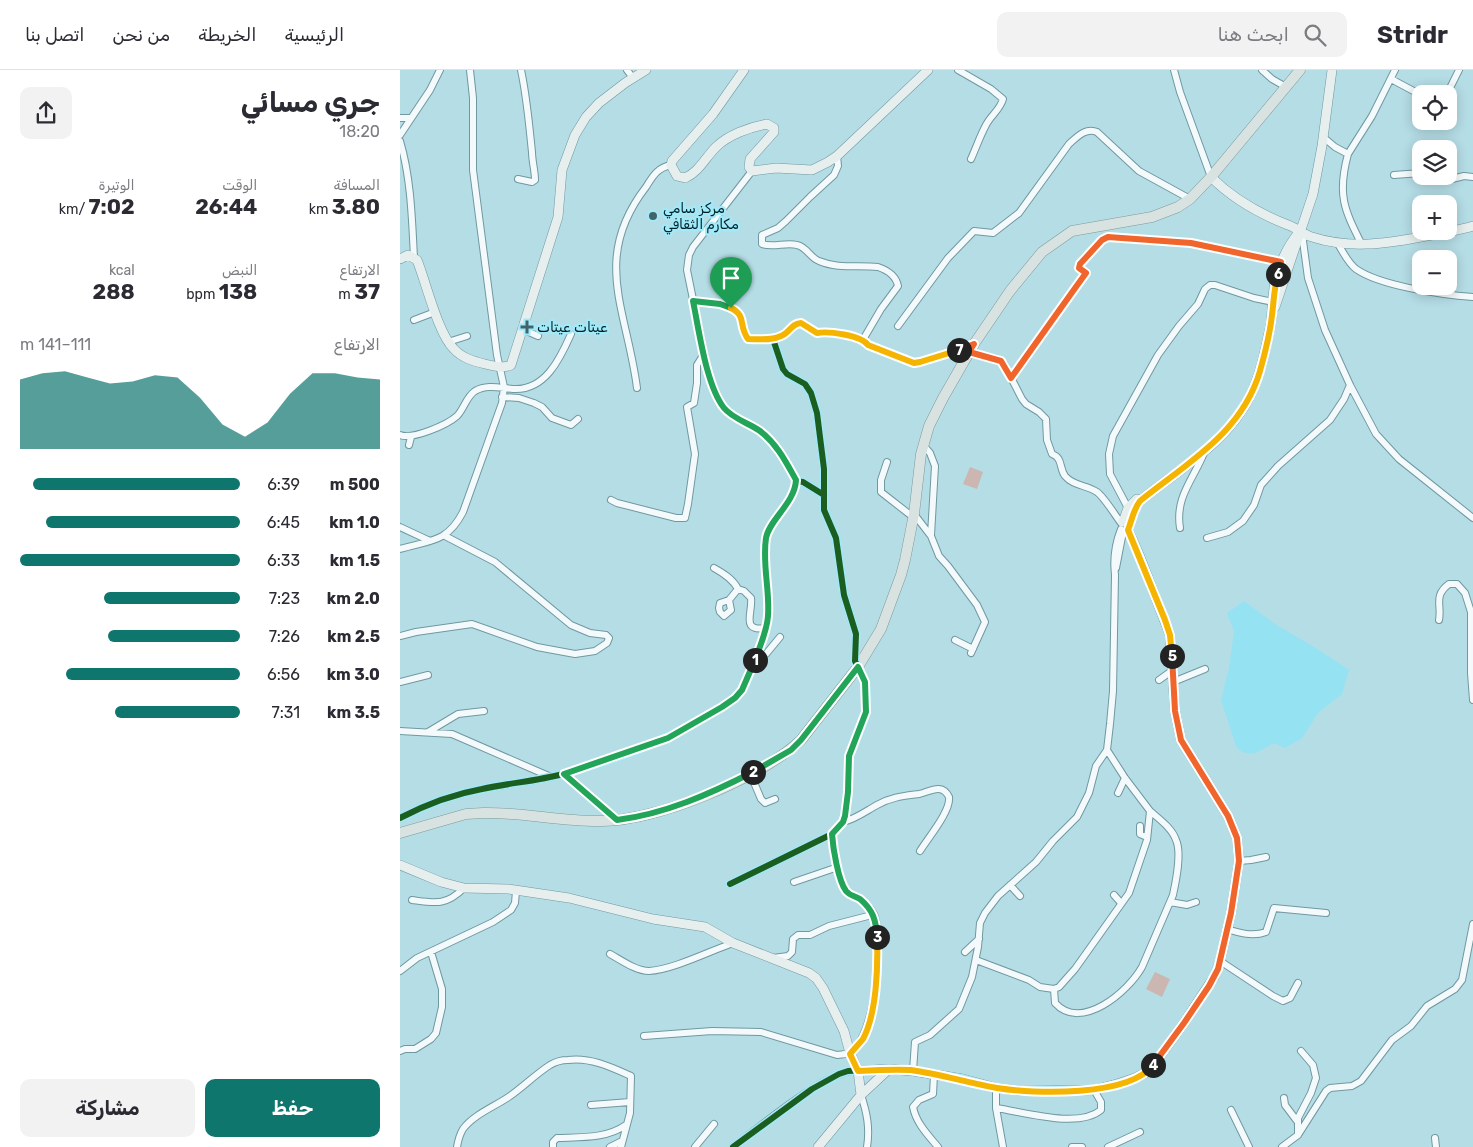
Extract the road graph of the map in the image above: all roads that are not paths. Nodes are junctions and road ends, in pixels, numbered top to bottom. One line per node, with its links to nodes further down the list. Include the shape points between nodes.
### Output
1 (440, 70): 21 (street)
2 (470, 70): 60 (street, via 473,170)
3 (521, 70): 35 (street, via 536,176 532,182)
4 (627, 70): 15 (street)
5 (646, 70): 15 (street)
6 (744, 70): 28 (street)
7 (928, 70): 26 (street)
8 (958, 70): 27 (street, via 1003,99 1001,107 985,126)
9 (1174, 70): 32 (street)
10 (1262, 70): 18 (street)
11 (1300, 70): 18 (main road)
12 (1332, 70): 23 (street)
13 (1394, 70): 16 (street)
14 (1459, 70): 17 (street)
15 (633, 78): 51 (street, via 599,103 575,135 562,170 558,217)
16 (1391, 79): 19 (street); 25 (street)
17 (1452, 85)
18 (1286, 87): 32 (main road)
19 (1412, 90)
20 (400, 118): 21 (street)
21 (410, 118): 22 (street)
22 (400, 134)
23 (1323, 137): 25 (street); 38 (street, via 1313,194)
24 (400, 141): 41 (street, via 412,213)
25 (1348, 154): 40 (street, via 1342,196)
26 (837, 156): 29 (street, via 812,170 776,168); 57 (street, via 838,166 834,175 778,228 762,235 761,240 767,245 798,245 822,262 838,266 878,267 893,276 898,286 872,323)
27 (971, 159)
28 (671, 165): 29 (street, via 677,176 684,178 693,174 723,141 761,125 772,126 774,132 750,159); 64 (street, via 657,171 630,209 615,262 618,296)
29 (752, 171): 45 (street, via 689,255 687,270)
30 (1412, 174): 31 (street)
31 (1394, 175)
32 (1211, 177): 36 (main road); 38 (street, via 1255,209)
33 (1473, 177): 34 (street)
34 (1457, 178)
35 (518, 179)
36 (1190, 199): 50 (street, via 1139,172 1095,130 1088,131 1069,144 1019,213 993,233 974,231 969,234); 58 (main road, via 1152,217 1072,231 1032,263)
37 (1473, 226): 40 (street, via 1398,242)
38 (1302, 232): 39 (street); 43 (street); 48 (street); 62 (street, via 1308,278 1325,330)
39 (1338, 244): 40 (street); 44 (street, via 1351,264 1367,275 1420,290)
40 (1362, 245)
41 (414, 258): 42 (street, via 408,255); 47 (street)
42 (400, 259)
43 (1281, 262): 46 (street); 61 (street, via 1191,243 1108,237 1080,264 1079,268 1086,273 1084,278)
44 (1473, 297)
45 (693, 301): 55 (street, via 720,304 738,312 748,339); 59 (street)
46 (1273, 302): 48 (street); 77 (street, via 1210,285 1160,352 1111,440 1110,474)
47 (435, 312): 49 (street); 56 (street)
48 (1272, 313): 71 (street, via 1259,372 1250,396 1228,428)
49 (414, 320)
50 (898, 326)
51 (522, 329): 54 (street); 60 (street, via 513,363 508,367)
52 (571, 334): 63 (street, via 554,368 542,379 524,388)
53 (467, 336): 56 (street)
54 (538, 336)
55 (773, 339): 57 (street, via 783,336 792,325 801,323 817,333 826,331); 75 (street, via 783,369 805,384 811,393 819,421)
56 (448, 342): 60 (street, via 463,357)
57 (865, 342): 58 (street, via 914,363)
58 (971, 348): 61 (street, via 1001,361); 70 (main road, via 929,426)
59 (704, 354): 73 (street, via 709,378 723,407 776,446); 76 (street, via 697,365 694,403 688,408 695,454 685,518)
60 (499, 366): 63 (street)
61 (1011, 378): 80 (street, via 1026,404 1046,419 1047,440 1052,454 1060,459 1065,476 1098,492)
62 (1350, 385): 79 (street, via 1382,442 1398,459); 85 (street, via 1330,420 1261,485 1254,505 1243,521 1228,532)
63 (504, 387): 65 (street); 68 (street, via 478,390 452,420)
64 (637, 388)
65 (502, 397): 66 (street, via 534,402 552,418 571,425); 83 (street, via 463,512)
66 (578, 419)
67 (400, 436): 68 (street)
68 (411, 437): 69 (street)
69 (409, 445)
70 (923, 445): 78 (main road); 84 (street, via 935,466)
71 (1206, 449): 74 (street); 82 (street, via 1183,495 1178,514)
72 (887, 462): 78 (street, via 881,492)
73 (796, 480): 75 (street); 92 (street, via 787,505 766,536)
74 (1162, 482): 77 (street); 80 (street, via 1137,504)
75 (824, 495): 97 (street, via 824,510 836,538 845,599 856,634 855,661)
76 (611, 500)
77 (1128, 508): 80 (street)
78 (913, 516): 84 (street); 97 (main road, via 901,575 881,628)
79 (1473, 518)
80 (1124, 527): 99 (street, via 1170,635); 108 (street, via 1114,555 1113,691)
81 (400, 528): 86 (street)
82 (1180, 528)
83 (445, 536): 86 (street); 93 (street, via 496,562 571,625 606,635 607,643 589,653 575,654 537,648 472,624)
84 (931, 536): 95 (street, via 939,556 977,605 985,622 972,651)
85 (1207, 538)
86 (430, 541): 87 (street)
87 (400, 549)
88 (714, 568): 89 (street)
89 (738, 589): 90 (street); 92 (street, via 751,598 751,625)
90 (729, 600)
91 (1440, 620): 104 (street, via 1438,607 1442,592 1449,584 1457,584 1465,593 1471,612)
92 (766, 628): 96 (street)
93 (400, 636)
94 (780, 637): 96 (street, via 766,654)
95 (955, 640)
96 (757, 654): 110 (street, via 742,690 722,707 668,738)
97 (858, 667): 109 (main road, via 791,750); 118 (street, via 865,682 866,712 849,756 848,802)
98 (1205, 669): 103 (street)
99 (1173, 670): 101 (street); 103 (street)
100 (428, 675): 102 (street)
101 (1159, 680)
102 (400, 682)
103 (1173, 682): 125 (street, via 1181,740 1228,816 1237,838)
104 (1473, 700)
105 (484, 711): 107 (street, via 458,714)
106 (400, 731): 107 (street)
107 (428, 732): 111 (street, via 462,737)
108 (1107, 750): 112 (street); 130 (street, via 1096,766 1090,793 1077,817)
109 (750, 773): 114 (street, via 761,799 765,803); 117 (main road, via 701,797 648,815)
110 (564, 774): 111 (street); 117 (street)
111 (551, 777): 116 (street, via 467,792)
112 (1125, 778): 113 (street); 115 (street)
113 (1118, 793)
114 (775, 799)
115 (1150, 811): 122 (street); 136 (street, via 1170,830 1177,842 1176,882)
116 (401, 816)
117 (617, 820): 120 (main road, via 466,814)
118 (843, 822): 121 (street); 123 (street, via 894,797 938,788 950,796 948,806)
119 (1140, 826): 122 (street, via 1140,834)
120 (400, 833)
121 (832, 834): 127 (street); 129 (street)
122 (1147, 837): 138 (street, via 1129,892)
123 (920, 851)
124 (1266, 857): 125 (street)
125 (1239, 861): 142 (street)
126 (400, 865): 131 (street)
127 (838, 867): 128 (street); 157 (street, via 845,890 872,912 876,928 877,972 870,1018 863,1038)
128 (794, 882)
129 (730, 884)
130 (1010, 885): 134 (street); 143 (street, via 985,913 980,923)
131 (464, 888): 132 (street); 135 (street, via 443,902)
132 (516, 890): 144 (street, via 705,927); 145 (street, via 511,910)
133 (1114, 895): 138 (street)
134 (1020, 896)
135 (412, 900)
136 (1170, 902): 137 (street); 153 (street, via 1137,976 1107,1004 1086,1013 1068,1012 1055,1003)
137 (1196, 902)
138 (1121, 903): 153 (street, via 1075,969)
139 (1326, 913): 142 (street, via 1274,908 1266,932 1262,934)
140 (868, 916): 148 (street, via 829,926 810,935 798,935 793,939 792,952 788,956)
141 (1473, 924): 174 (street, via 1458,986 1427,1006 1411,1026 1392,1040 1361,1081 1326,1091)
142 (1227, 929): 150 (street)
143 (979, 939): 146 (street); 149 (street)
144 (733, 943): 147 (street, via 649,971); 148 (street)
145 (431, 952): 151 (street); 155 (street, via 442,989 436,1033 415,1049)
146 (965, 952)
147 (610, 954)
148 (772, 958): 157 (street, via 809,972 816,978 844,1031)
149 (976, 960): 153 (street, via 1040,987); 160 (street, via 969,988 959,1009 930,1035 915,1042)
150 (1220, 961): 152 (street, via 1283,1001 1290,998); 163 (street, via 1209,986 1149,1071 1129,1081)
151 (400, 971)
152 (1298, 983)
153 (1054, 989)
154 (644, 1036): 157 (street, via 761,1032 827,1053)
155 (400, 1051)
156 (1301, 1051): 170 (street, via 1311,1060 1316,1078)
157 (850, 1054): 159 (street)
158 (889, 1069): 159 (street); 160 (street); 164 (street)
159 (858, 1071): 164 (street); 181 (street, via 839,1074 812,1089)
160 (913, 1071): 161 (street)
161 (934, 1075): 162 (street); 184 (street, via 933,1094 919,1100 914,1107 918,1121)
162 (996, 1088): 163 (street); 168 (street)
163 (1094, 1090): 168 (street, via 1101,1102 1101,1110 1083,1119)
164 (861, 1095): 182 (street); 183 (street, via 868,1117)
165 (1284, 1098): 170 (street, via 1285,1105)
166 (630, 1102): 167 (street); 172 (street); 177 (street, via 630,1076 584,1059 552,1064 475,1118 464,1128)
167 (591, 1105)
168 (996, 1108): 185 (street)
169 (1231, 1110): 189 (street)
170 (1298, 1121): 174 (street)
171 (714, 1124): 180 (street)
172 (626, 1125): 176 (street); 178 (street, via 597,1136 556,1138)
173 (1140, 1132): 188 (street)
174 (1298, 1135): 190 (street)
175 (1435, 1138): 191 (street)
176 (622, 1144): 179 (street)
177 (457, 1147)
178 (553, 1147)
179 (610, 1147)
180 (695, 1147)
181 (733, 1147)
182 (818, 1147)
183 (867, 1147)
184 (938, 1147)
185 (1003, 1147)
186 (1072, 1147): 187 (street)
187 (1082, 1147)
188 (1108, 1147)
189 (1249, 1147)
190 (1282, 1147)
191 (1436, 1147)

